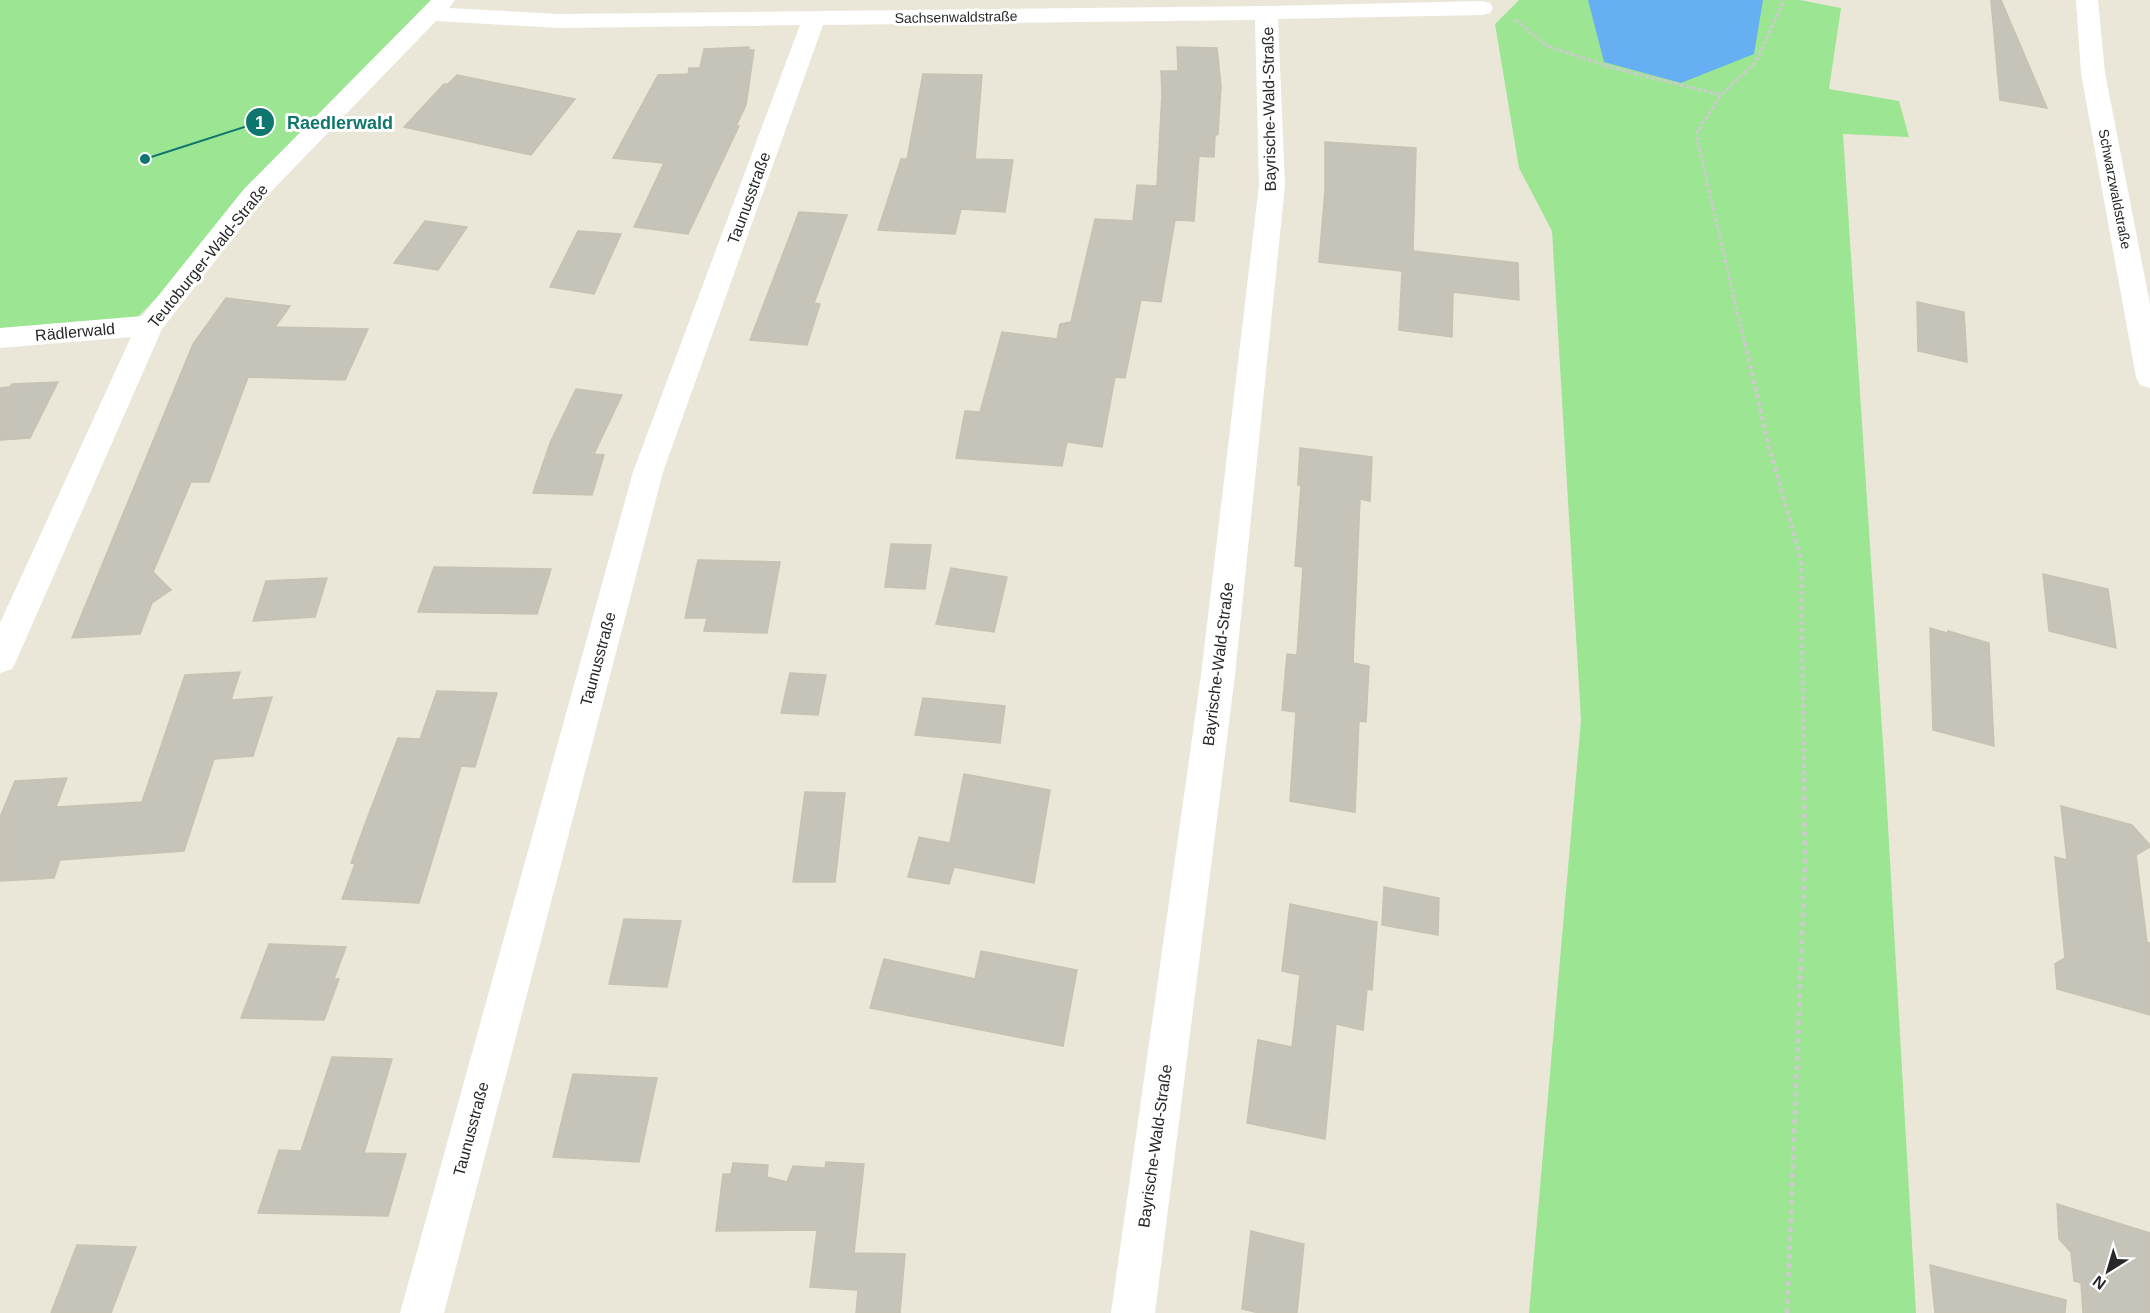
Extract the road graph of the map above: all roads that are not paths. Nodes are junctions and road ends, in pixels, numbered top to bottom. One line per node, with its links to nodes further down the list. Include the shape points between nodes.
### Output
1 (2087, 0): 8 (street, Schwarzwaldstraße, via 2093,73)
2 (437, 7): 5 (street, Sachsenwaldstraße, via 559,21); 6 (street, Teutoburger-Wald-Straße, via 253,195)
3 (1482, 8): 4 (street, Sachsenwaldstraße)
4 (1266, 13): 5 (street, Sachsenwaldstraße); 11 (street, Bayrische-Wald-Straße, via 1272,185 1218,675)
5 (814, 18): 10 (street, Taunusstraße, via 648,472)
6 (150, 325): 7 (street, Rädlerwald); 9 (street, Teutoburger-Wald-Straße)
7 (0, 338)
8 (2150, 377)
9 (0, 659)
10 (422, 1313)
11 (1133, 1313)

